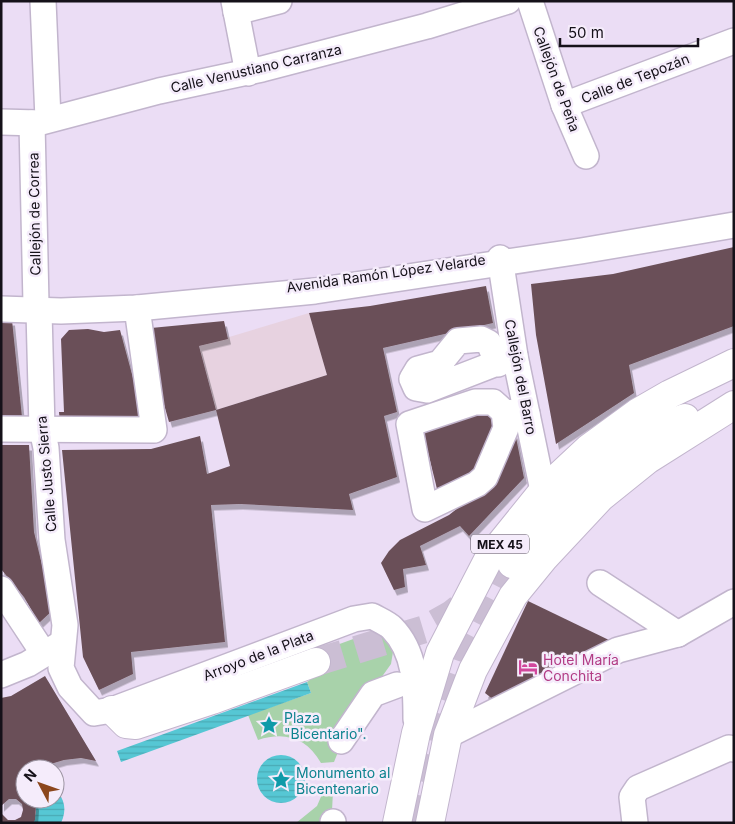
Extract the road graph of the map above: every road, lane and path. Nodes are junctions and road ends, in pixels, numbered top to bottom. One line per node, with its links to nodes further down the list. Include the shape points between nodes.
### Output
1 (43, 1): 9 (street, Callejón de Correa)
2 (279, 1): 5 (street)
3 (508, 1): 7 (street, Calle Venustiano Carranza)
4 (530, 1): 8 (street, Callejón de Peña)
5 (235, 6): 7 (street)
6 (734, 41): 8 (street, Calle de Tepozán)
7 (248, 73): 9 (street, Calle Venustiano Carranza)
8 (564, 105): 11 (street, Callejón de Peña)
9 (40, 121): 10 (street, Calle Venustiano Carranza); 16 (street, Callejón de Correa)
10 (1, 122)
11 (586, 156)
12 (734, 217): 14 (street, Avenida Ramón López Velarde)
13 (734, 225): 14 (street, Avenida Ramón López Velarde)
14 (500, 261): 15 (street, Avenida Ramón López Velarde, via 315,291); 16 (street, Avenida Ramón López Velarde, via 303,286); 19 (street, Callejón del Barro, via 507,360)
15 (137, 308): 16 (street, Avenida Ramón López Velarde); 21 (street, via 154,430)
16 (23, 309): 21 (street, Calle Justo Sierra)
17 (734, 363): 22 (main road, MEX 45, via 637,413 589,448)
18 (734, 403): 23 (main road, via 668,424 630,447 579,489); 34 (main road, MEX 45, via 647,460 601,497 544,558 513,596 495,629 473,670)
19 (516, 413): 19 (street, via 493,402 475,402 409,424 425,509 477,484 485,476); 22 (street, Callejón del Barro)
20 (1, 429): 21 (street)
21 (42, 429): 28 (street, Calle Justo Sierra, via 52,540 65,624)
22 (543, 491): 33 (main road, MEX 45, via 489,558 440,654)
23 (512, 564)
24 (600, 583): 27 (street)
25 (1, 589): 28 (street)
26 (731, 609): 27 (street)
27 (678, 634): 34 (street, via 618,650)
28 (54, 648): 30 (street); 32 (street, Arroyo de la Plata, via 70,687 94,713)
29 (316, 662): 32 (main road, via 136,724 126,724)
30 (1, 674)
31 (397, 685): 35 (street, via 374,694)
32 (112, 710): 33 (street, Arroyo de la Plata, via 354,619 372,616 391,627 412,664 416,687)
33 (416, 734): 37 (main road, MEX 45)
34 (448, 735): 38 (main road, MEX 45)
35 (341, 741)
36 (734, 749): 39 (street, via 729,748 638,788 632,797)
37 (397, 823)
38 (430, 823)
39 (635, 823)

